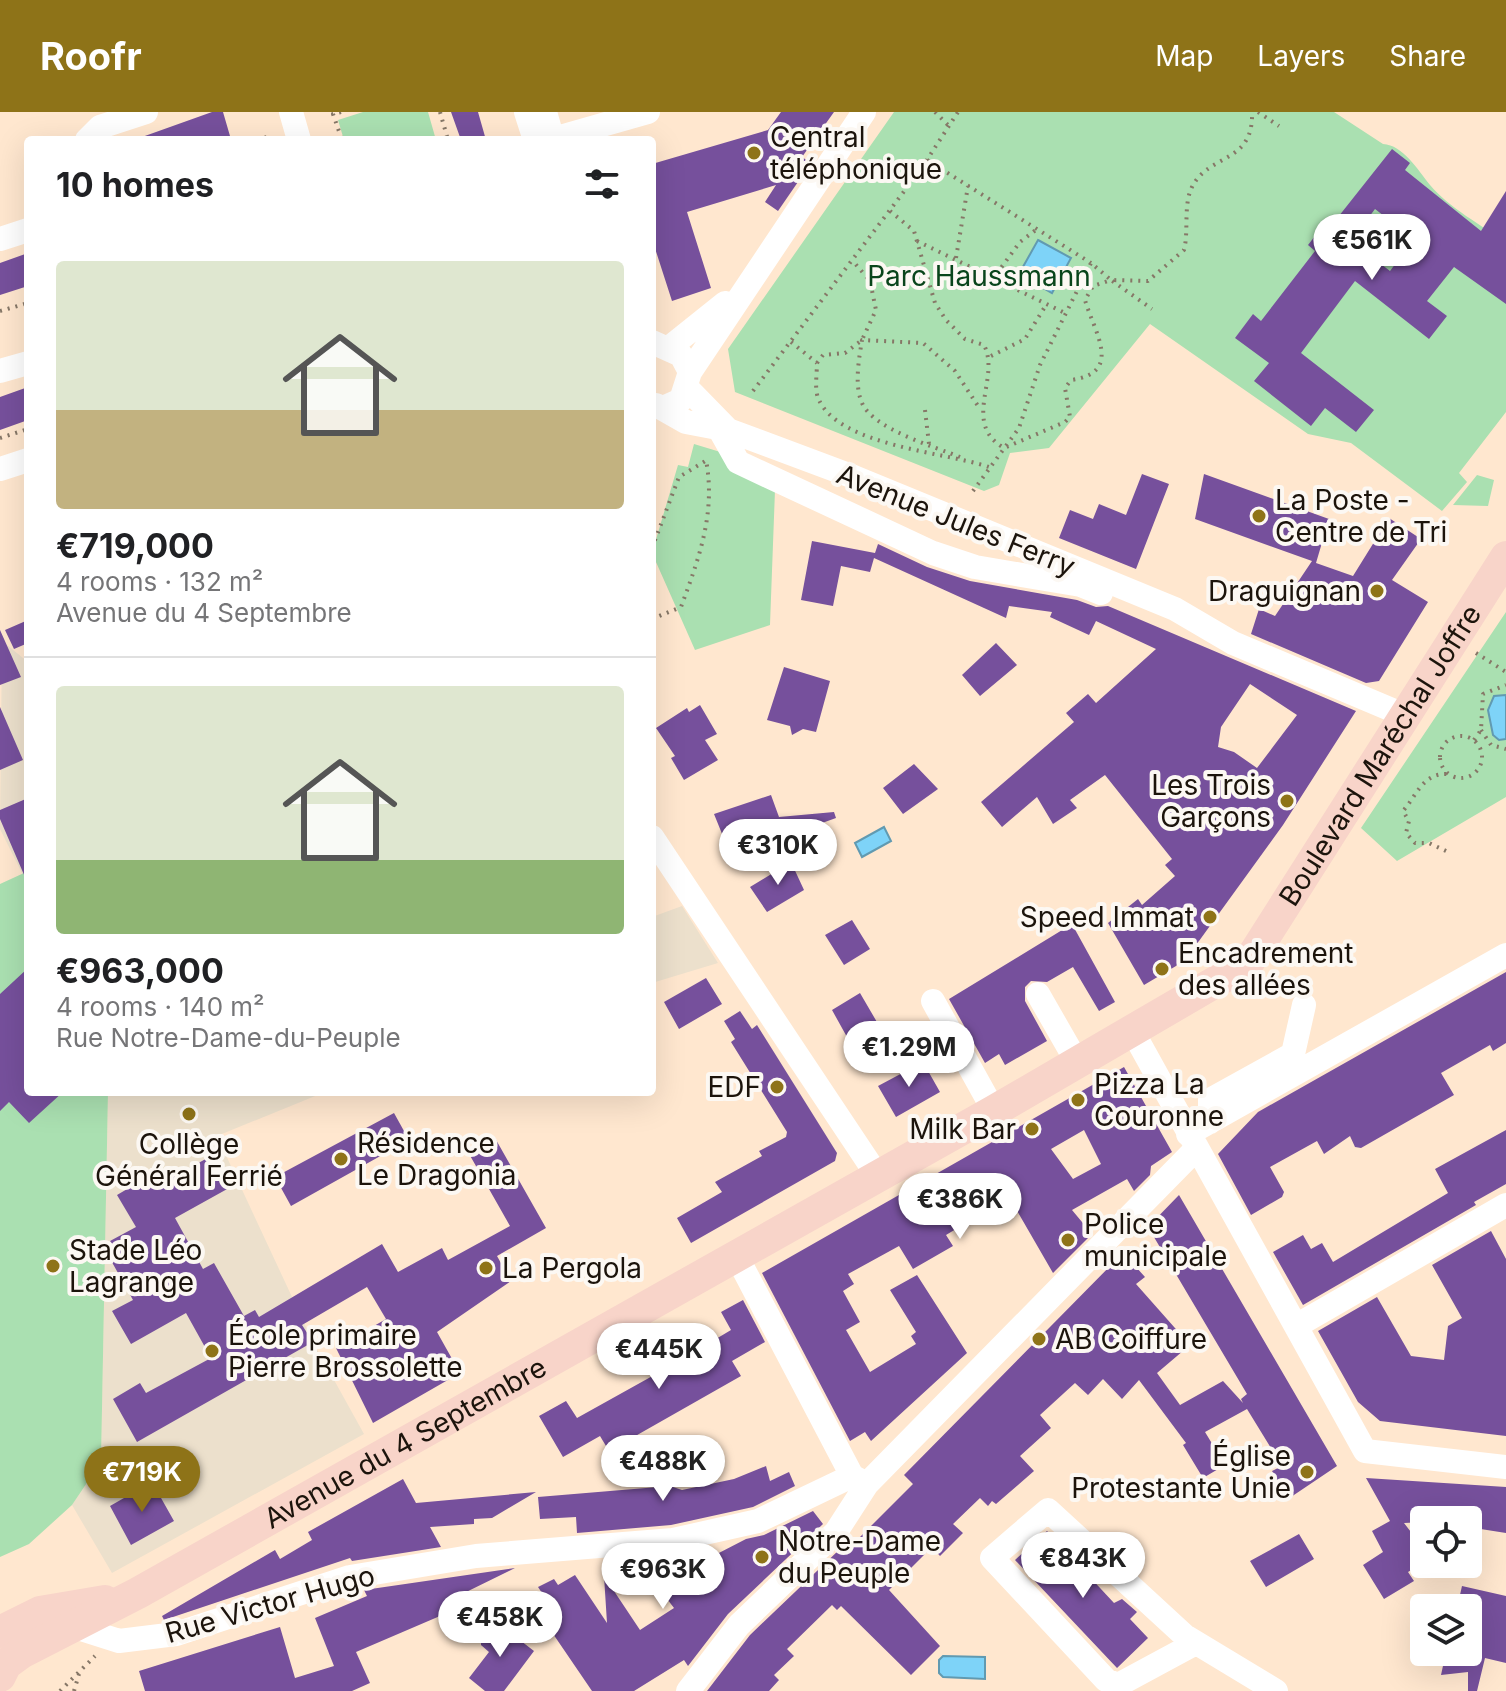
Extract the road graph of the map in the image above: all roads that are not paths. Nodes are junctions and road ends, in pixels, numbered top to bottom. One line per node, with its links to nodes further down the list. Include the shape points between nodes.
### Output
1 (146, 112): 7 (street, via 100,127)
2 (291, 112): 8 (street)
3 (526, 112): 9 (street)
4 (545, 112): 10 (street)
5 (648, 112): 11 (street)
6 (864, 112): 14 (street)
7 (91, 136)
8 (298, 136)
9 (534, 136)
10 (552, 136)
11 (567, 136)
12 (24, 231): 13 (street)
13 (0, 239)
14 (748, 283): 15 (street); 18 (street)
15 (661, 344): 18 (street, Avenue Jules Ferry, via 681,355)
16 (24, 364): 17 (street)
17 (0, 371)
18 (689, 380): 19 (street, via 674,406); 20 (street, Avenue Jules Ferry)
19 (661, 412): 20 (street)
20 (722, 437): 24 (street, Avenue Jules Ferry, via 854,477 1175,609); 24 (street, via 738,462 933,553 975,567 1081,585)
21 (24, 461): 22 (street)
22 (0, 469)
23 (1506, 557): 25 (main road, Boulevard Maréchal Joffre)
24 (1227, 640): 25 (street)
25 (1404, 715): 31 (main road, Boulevard Maréchal Joffre, via 1248,963)
26 (656, 843): 36 (street)
27 (1506, 955): 34 (street)
28 (1038, 994): 32 (street)
29 (933, 1001): 33 (street)
30 (1304, 1005): 34 (street, via 1293,1054 1210,1100)
31 (1133, 1032): 32 (main road, Avenue du 4 Septembre); 35 (street)
32 (1077, 1062): 33 (main road, Avenue du 4 Septembre)
33 (994, 1111): 36 (main road, Avenue du 4 Septembre)
34 (1210, 1122): 35 (street)
35 (1192, 1142): 39 (street); 41 (street)
36 (877, 1175): 38 (main road, Avenue du 4 Septembre)
37 (1506, 1205): 39 (street)
38 (736, 1255): 41 (street); 42 (main road, Avenue du 4 Septembre, via 135,1595)
39 (1296, 1326): 40 (street, via 1365,1451)
40 (1506, 1467)
41 (860, 1480): 42 (street, Rue Victor Hugo, via 758,1521 673,1540 476,1556 350,1577 176,1634 119,1641); 48 (street, via 836,1532 739,1625)
42 (82, 1615): 43 (main road, via 40,1612); 45 (main road, via 17,1655)
43 (0, 1632)
44 (1196, 1643): 44 (street, via 1048,1510 992,1558 1106,1680 1118,1685); 49 (street)
45 (0, 1676)
46 (0, 1684): 47 (main road)
47 (2, 1691)
48 (688, 1691)
49 (1276, 1691)

